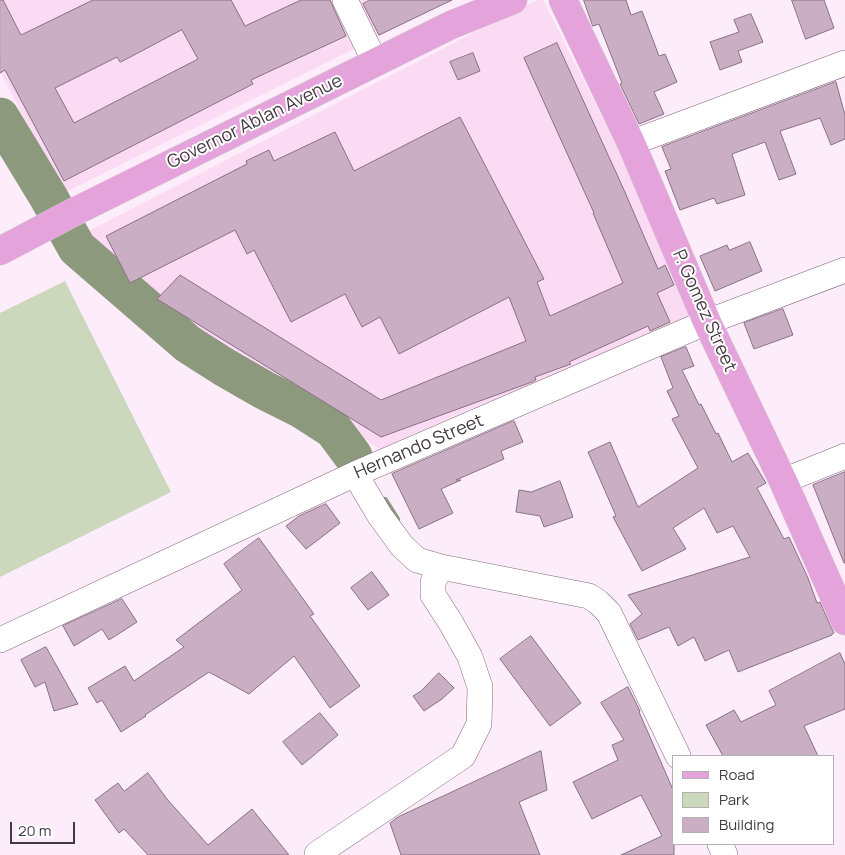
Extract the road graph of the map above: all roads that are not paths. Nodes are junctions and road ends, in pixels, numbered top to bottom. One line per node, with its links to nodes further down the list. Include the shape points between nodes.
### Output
1 (345, 0): 4 (street)
2 (513, 0): 4 (main road, Governor Ablan Avenue)
3 (563, 0): 6 (main road, P. Gomez Street)
4 (375, 62): 7 (main road, Governor Ablan Avenue)
5 (845, 63): 6 (street)
6 (631, 143): 9 (main road, P. Gomez Street)
7 (0, 252)
8 (845, 270): 9 (street, Hernando Street)
9 (707, 322): 11 (street, Hernando Street); 12 (main road, P. Gomez Street)
10 (845, 456): 12 (street)
11 (355, 474): 13 (street, via 402,546 416,560); 15 (street, Hernando Street)
12 (783, 481): 14 (main road, P. Gomez Street)
13 (441, 567): 16 (street, via 589,596 598,602 609,613); 17 (street, via 433,582 432,595 470,657 480,687 478,724 463,756)
14 (845, 621)
15 (0, 640)
16 (678, 755)
17 (317, 854)

